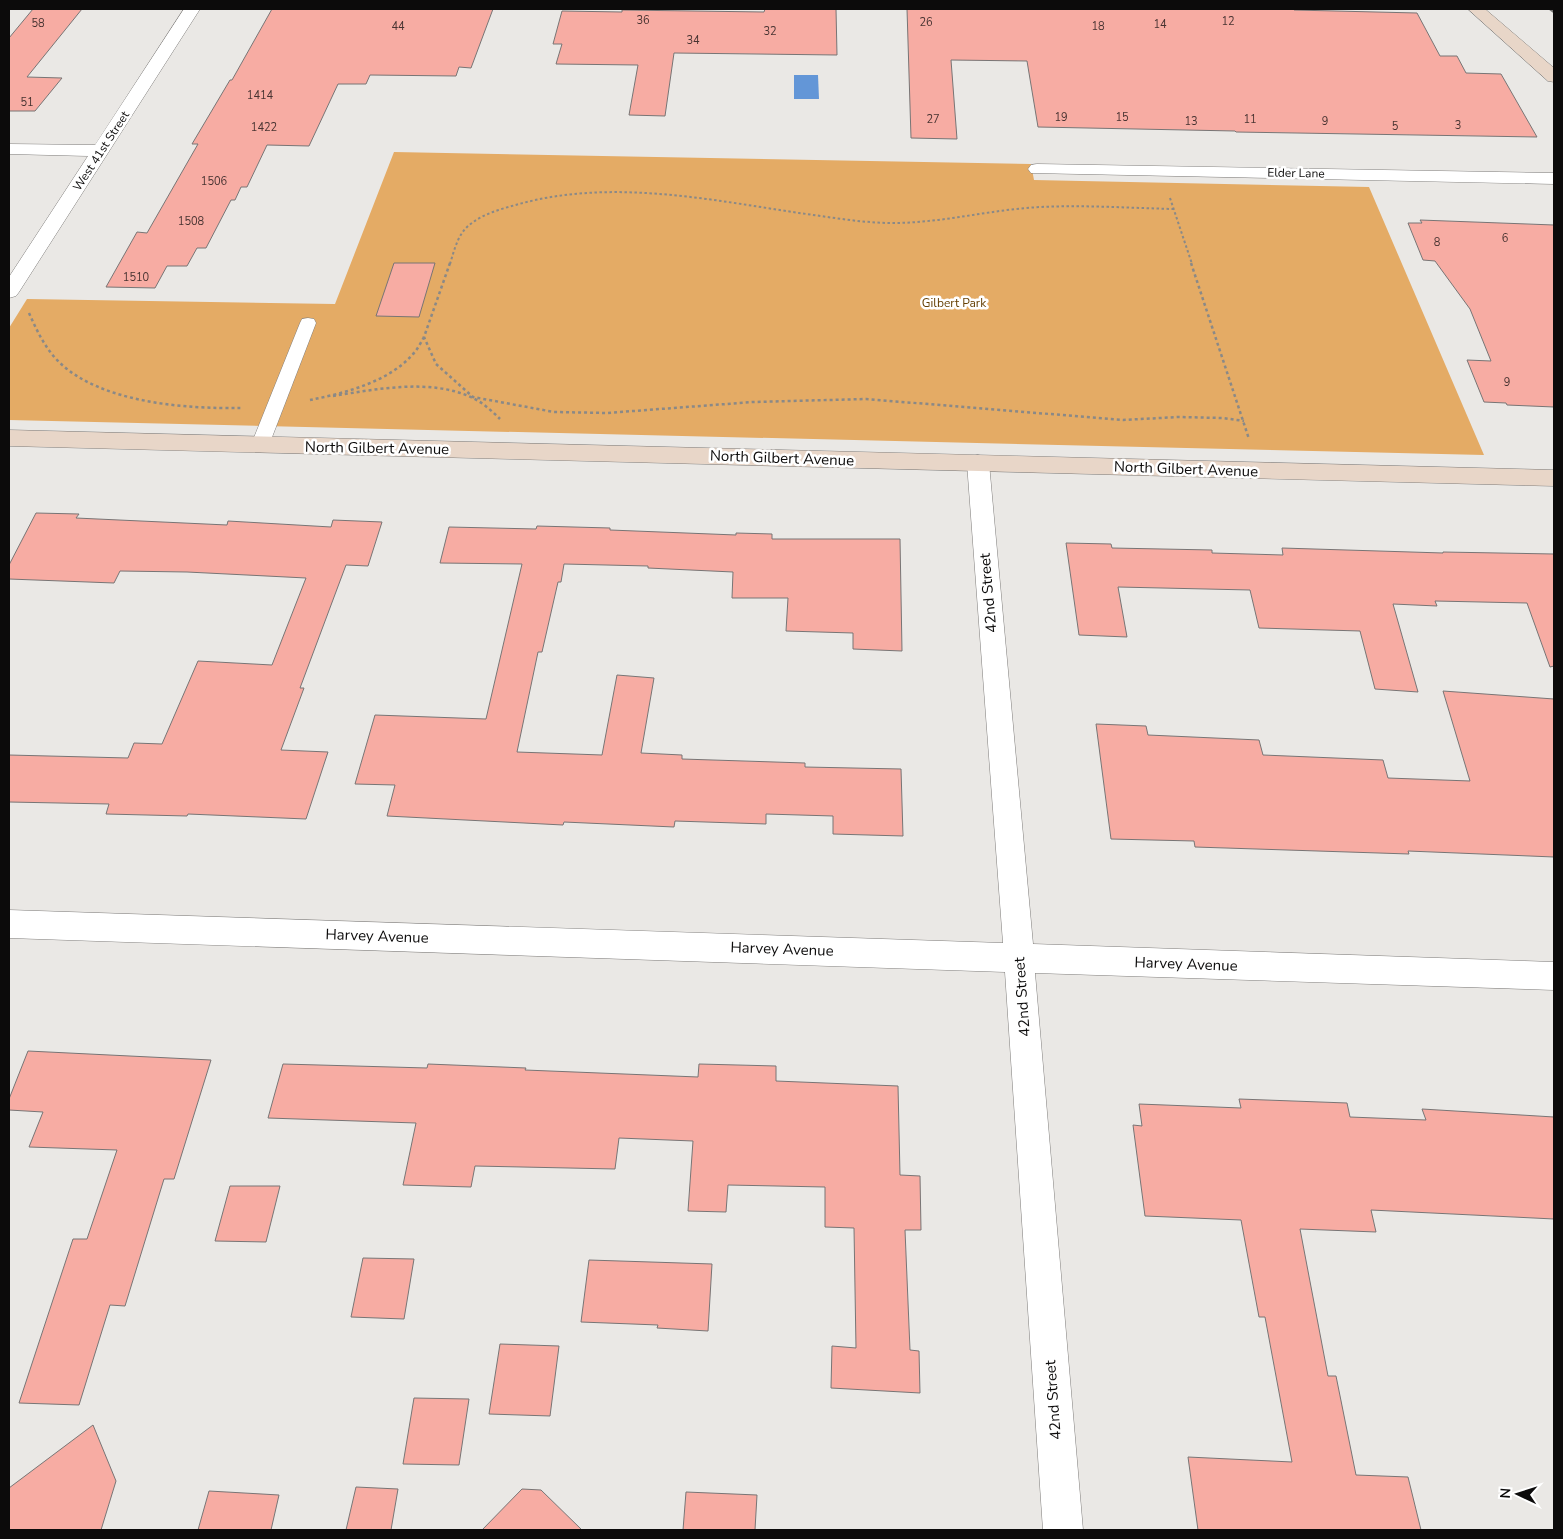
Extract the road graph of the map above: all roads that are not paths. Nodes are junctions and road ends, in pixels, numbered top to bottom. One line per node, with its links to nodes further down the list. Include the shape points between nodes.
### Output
1 (192, 9): 5 (street, West 41st Street)
2 (1476, 9): 3 (street)
3 (1554, 77)
4 (9, 149): 5 (street)
5 (101, 151): 8 (street, West 41st Street)
6 (1037, 169): 7 (street, Elder Lane)
7 (1554, 179)
8 (13, 286)
9 (308, 323): 11 (lane)
10 (9, 438): 11 (street, North Gilbert Avenue)
11 (260, 445): 12 (street, North Gilbert Avenue)
12 (978, 463): 13 (street, North Gilbert Avenue); 15 (street, 42nd Street)
13 (1554, 478)
14 (9, 924): 15 (street, Harvey Avenue)
15 (1019, 958): 16 (street, Harvey Avenue); 17 (street, 42nd Street)
16 (1554, 976)
17 (1063, 1530)

